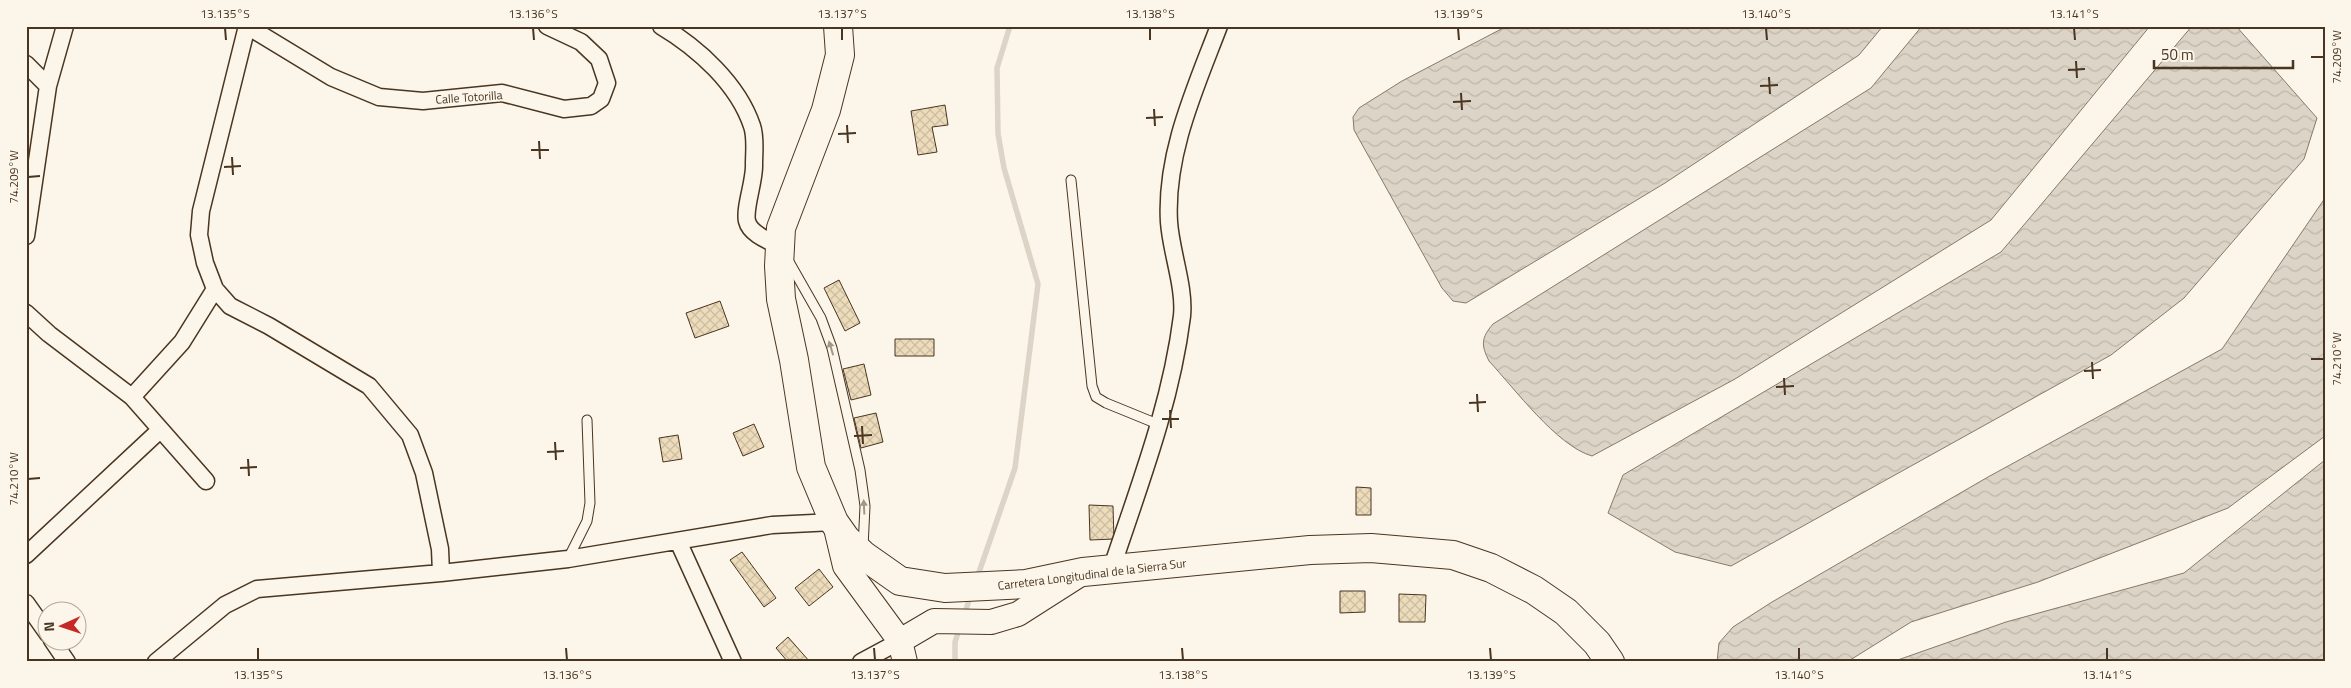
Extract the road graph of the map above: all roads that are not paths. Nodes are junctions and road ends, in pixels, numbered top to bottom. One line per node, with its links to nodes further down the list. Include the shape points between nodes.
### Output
1 (65, 26): 8 (street)
2 (247, 26): 3 (street, Calle Totorilla, via 331,77 379,97 423,100 502,93 564,109 590,106 601,99 607,83 599,59 581,42); 12 (street, via 201,211 199,235)
3 (548, 26)
4 (660, 26): 11 (street, via 711,64 736,96 752,127 754,166 747,221 754,233)
5 (838, 26): 11 (highway, Carretera Longitudinal de la Sierra Sur, via 840,55 826,110 781,228)
6 (1219, 26): 16 (street, via 1195,88 1171,168 1169,223 1182,314)
7 (26, 64): 8 (street)
8 (48, 86): 10 (street)
9 (1070, 180): 16 (lane, via 1092,386 1096,397)
10 (26, 236)
11 (779, 246): 19 (highway, Carretera Longitudinal de la Sierra Sur, via 781,299 811,467); 22 (lane, one-way to 11, via 865,506 860,470 832,348 821,318)
12 (215, 289): 14 (street, via 182,342); 26 (street, via 230,306 369,386 410,435 424,474 440,549)
13 (26, 313): 14 (street)
14 (132, 397): 17 (street)
15 (587, 420): 23 (lane, via 590,504 587,521)
16 (1160, 425): 24 (street)
17 (160, 430): 18 (street); 21 (street)
18 (206, 481)
19 (834, 522): 20 (street, via 772,525); 22 (highway, Carretera Longitudinal de la Sierra Sur); 30 (street, via 845,566)
20 (678, 541): 23 (street); 33 (street)
21 (26, 555)
22 (863, 555): 25 (highway, Carretera Longitudinal de la Sierra Sur, via 900,581 945,588 1026,584)
23 (568, 559): 26 (street)
24 (1111, 570): 25 (highway, Carretera Longitudinal de la Sierra Sur); 35 (highway, Carretera Longitudinal de la Sierra Sur, via 1310,550 1371,548 1453,555 1492,568 1534,590 1566,612 1597,643)
25 (1083, 572): 30 (street, via 1018,614 991,622 934,621)
26 (441, 573): 32 (street, via 257,589 225,605)
27 (26, 604): 28 (street)
28 (38, 620)
29 (59, 650): 31 (street)
30 (903, 651): 34 (street)
31 (67, 662)
32 (156, 662)
33 (733, 662)
34 (861, 662)
35 (1610, 662)

